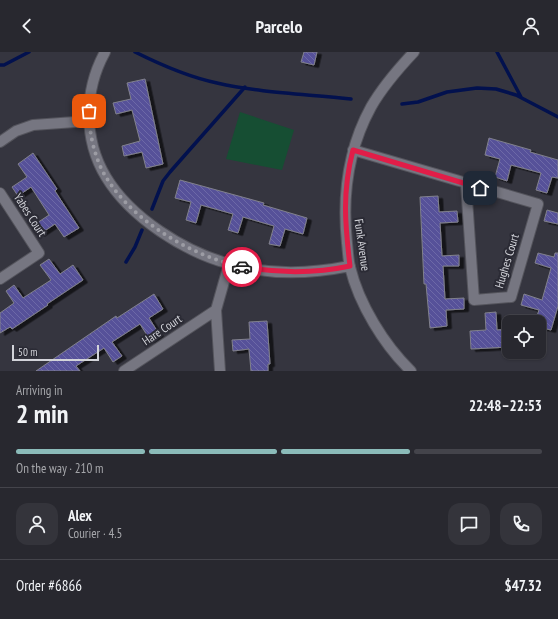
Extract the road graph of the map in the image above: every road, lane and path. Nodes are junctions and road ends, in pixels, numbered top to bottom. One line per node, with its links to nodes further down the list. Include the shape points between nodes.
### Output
1 (105, 52): 3 (street, via 92,87)
2 (414, 52): 5 (street, Funk Avenue, via 379,94 362,125)
3 (89, 121): 4 (street, via 33,124); 8 (street, via 93,146 101,168 127,203 175,240)
4 (0, 142)
5 (353, 150): 6 (street, Hughes Court); 9 (street, Funk Avenue, via 348,168 345,203)
6 (466, 184): 6 (street, Hughes Court, via 538,204 511,297 474,300)
7 (0, 192): 10 (street, Yabes Court, via 39,253)
8 (229, 264): 9 (street, via 293,272 324,271); 11 (street)
9 (350, 266): 14 (street, Funk Avenue, via 374,324 393,352)
10 (0, 279)
11 (216, 310): 12 (street, Hare Court); 13 (street)
12 (124, 371)
13 (220, 371)
14 (411, 371)

